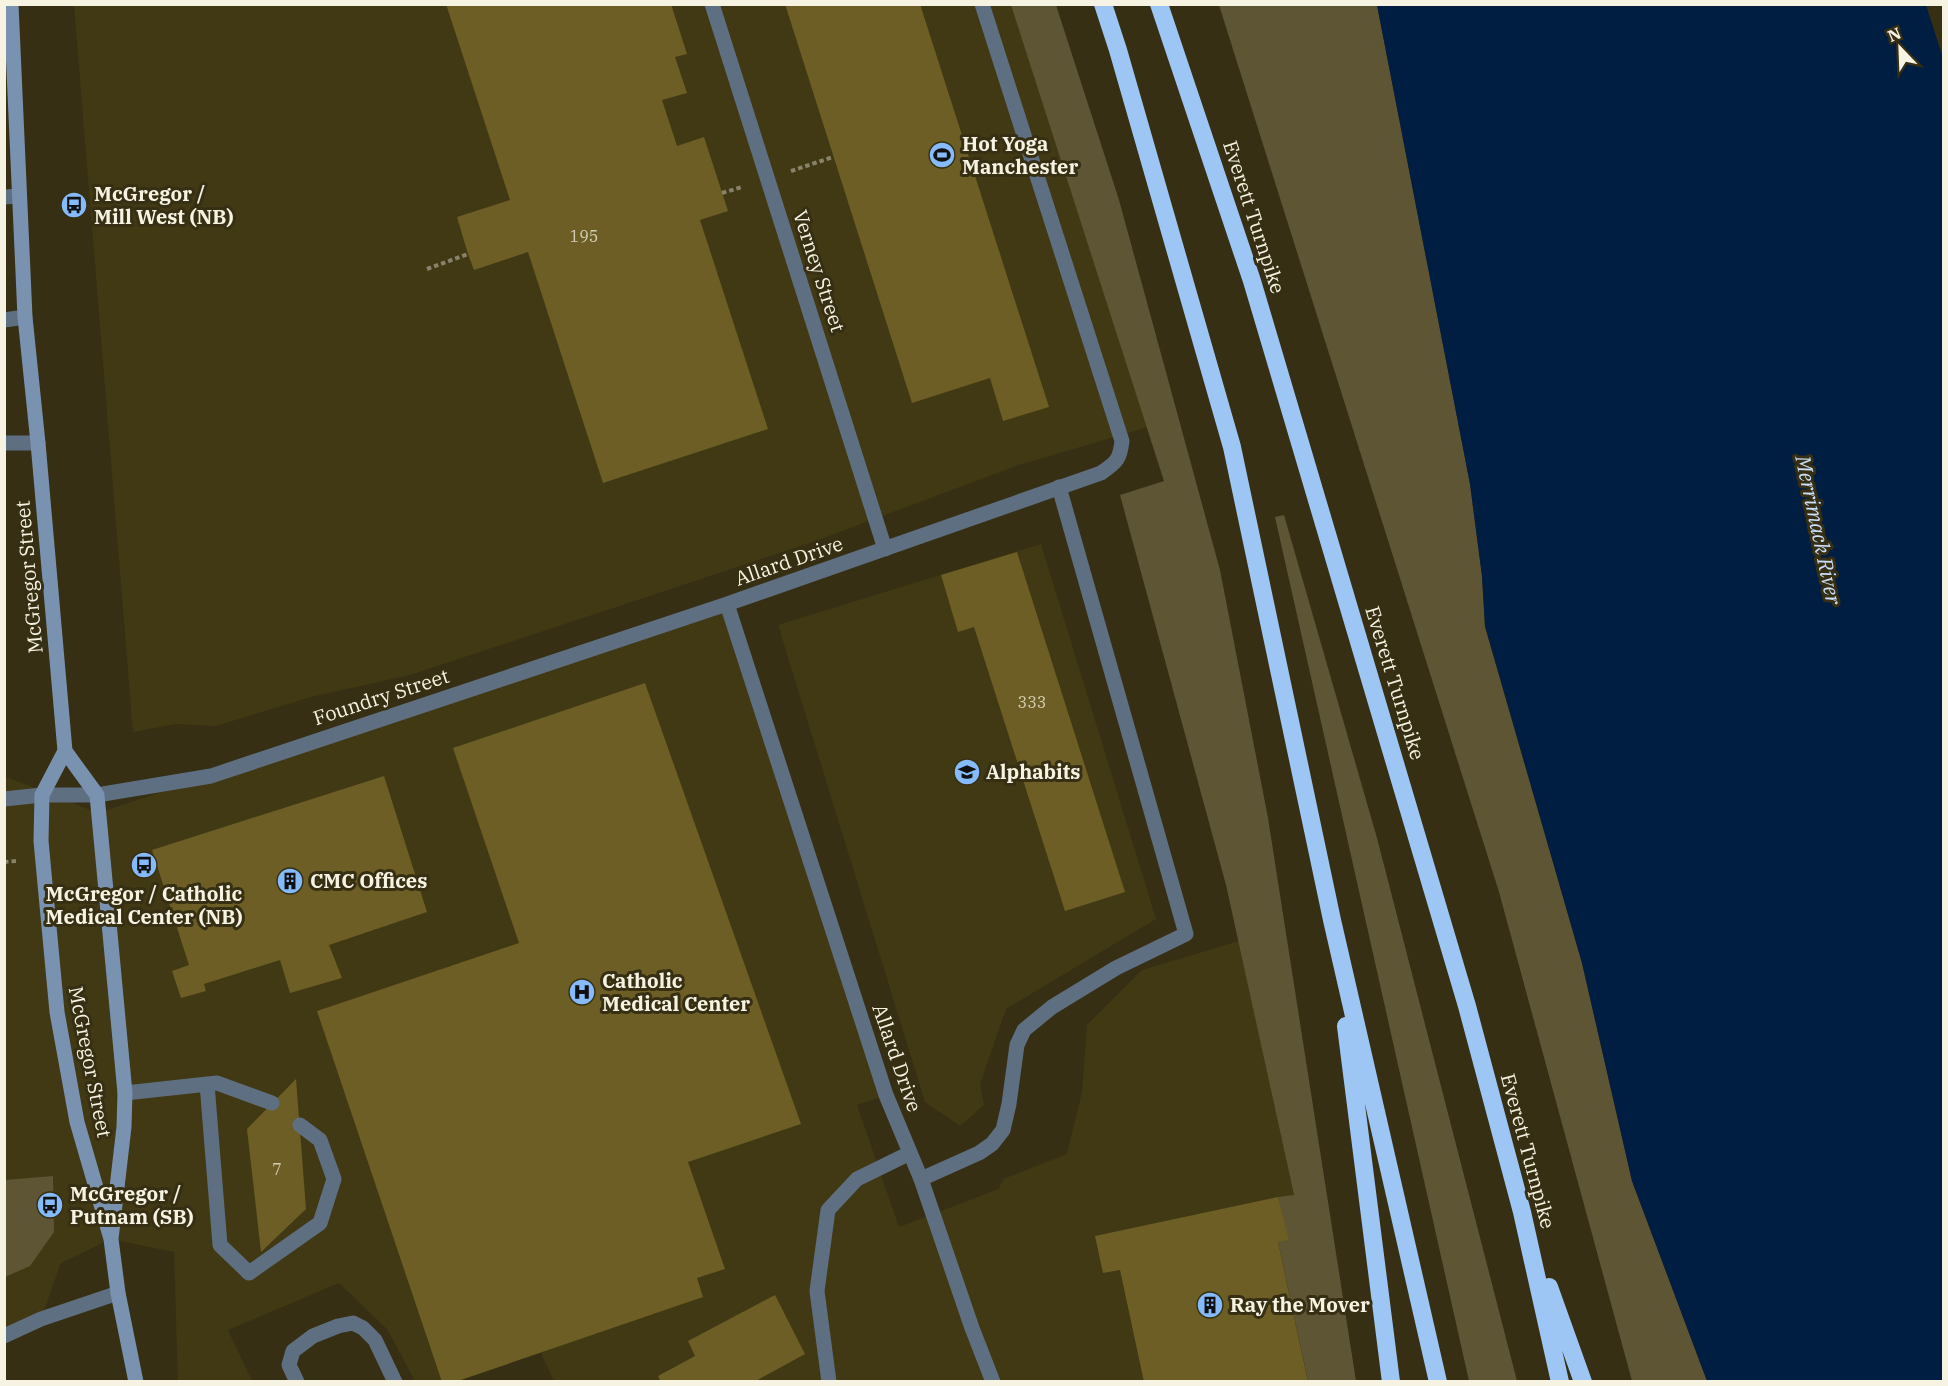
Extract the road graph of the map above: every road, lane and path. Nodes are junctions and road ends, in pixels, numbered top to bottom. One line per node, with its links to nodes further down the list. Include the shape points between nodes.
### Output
1 (11, 4): 6 (main road, McGregor Street)
2 (712, 4): 14 (street, Verney Street)
3 (982, 4): 13 (street, Allard Drive, via 1122,441 1120,455 1113,464)
4 (1103, 4): 22 (highway, via 1232,447)
5 (1159, 4): 29 (highway, Everett Turnpike, via 1252,281 1467,1006)
6 (12, 196): 9 (main road, McGregor Street)
7 (468, 254): 8 (path)
8 (427, 268)
9 (25, 317): 10 (street); 12 (main road, McGregor Street)
10 (4, 320)
11 (4, 442): 12 (street)
12 (38, 443): 16 (main road, McGregor Street)
13 (1059, 488): 14 (street, Allard Drive); 28 (street, via 1186,934 1116,968 1052,1007 1024,1030 1017,1045 1003,1130 979,1153)
14 (885, 549): 15 (street, Allard Drive)
15 (727, 604): 18 (street, Foundry Street, via 211,776); 27 (street, Allard Drive, via 886,1095)
16 (65, 751): 17 (main road, McGregor Street); 18 (main road)
17 (42, 795): 18 (street, Foundry Street); 19 (street, Foundry Street); 30 (main road, McGregor Street, via 41,841 57,1012 77,1122)
18 (97, 795): 24 (main road, McGregor Street)
19 (4, 799)
20 (17, 861): 21 (path)
21 (4, 862)
22 (1332, 920): 38 (highway); 39 (highway)
23 (207, 1084): 24 (street); 25 (street, via 217,1083); 26 (street, via 220,1245 249,1273 320,1223 334,1179 320,1140)
24 (124, 1093): 30 (main road, McGregor Street, via 124,1127)
25 (272, 1103)
26 (300, 1125)
27 (910, 1153): 28 (street, Allard Drive); 36 (street, via 857,1179 828,1210 817,1291)
28 (921, 1179): 37 (street, Allard Drive)
29 (1522, 1212): 40 (highway, Everett Turnpike); 41 (highway)
30 (111, 1239): 31 (main road, McGregor Street)
31 (118, 1293): 32 (street); 33 (main road, McGregor Street)
32 (4, 1336)
33 (136, 1382)
34 (297, 1382): 35 (street, via 289,1365 293,1351 313,1336 353,1323 375,1340)
35 (394, 1382)
36 (829, 1382)
37 (993, 1382)
38 (1391, 1382)
39 (1438, 1382)
40 (1560, 1382)
41 (1583, 1382)

